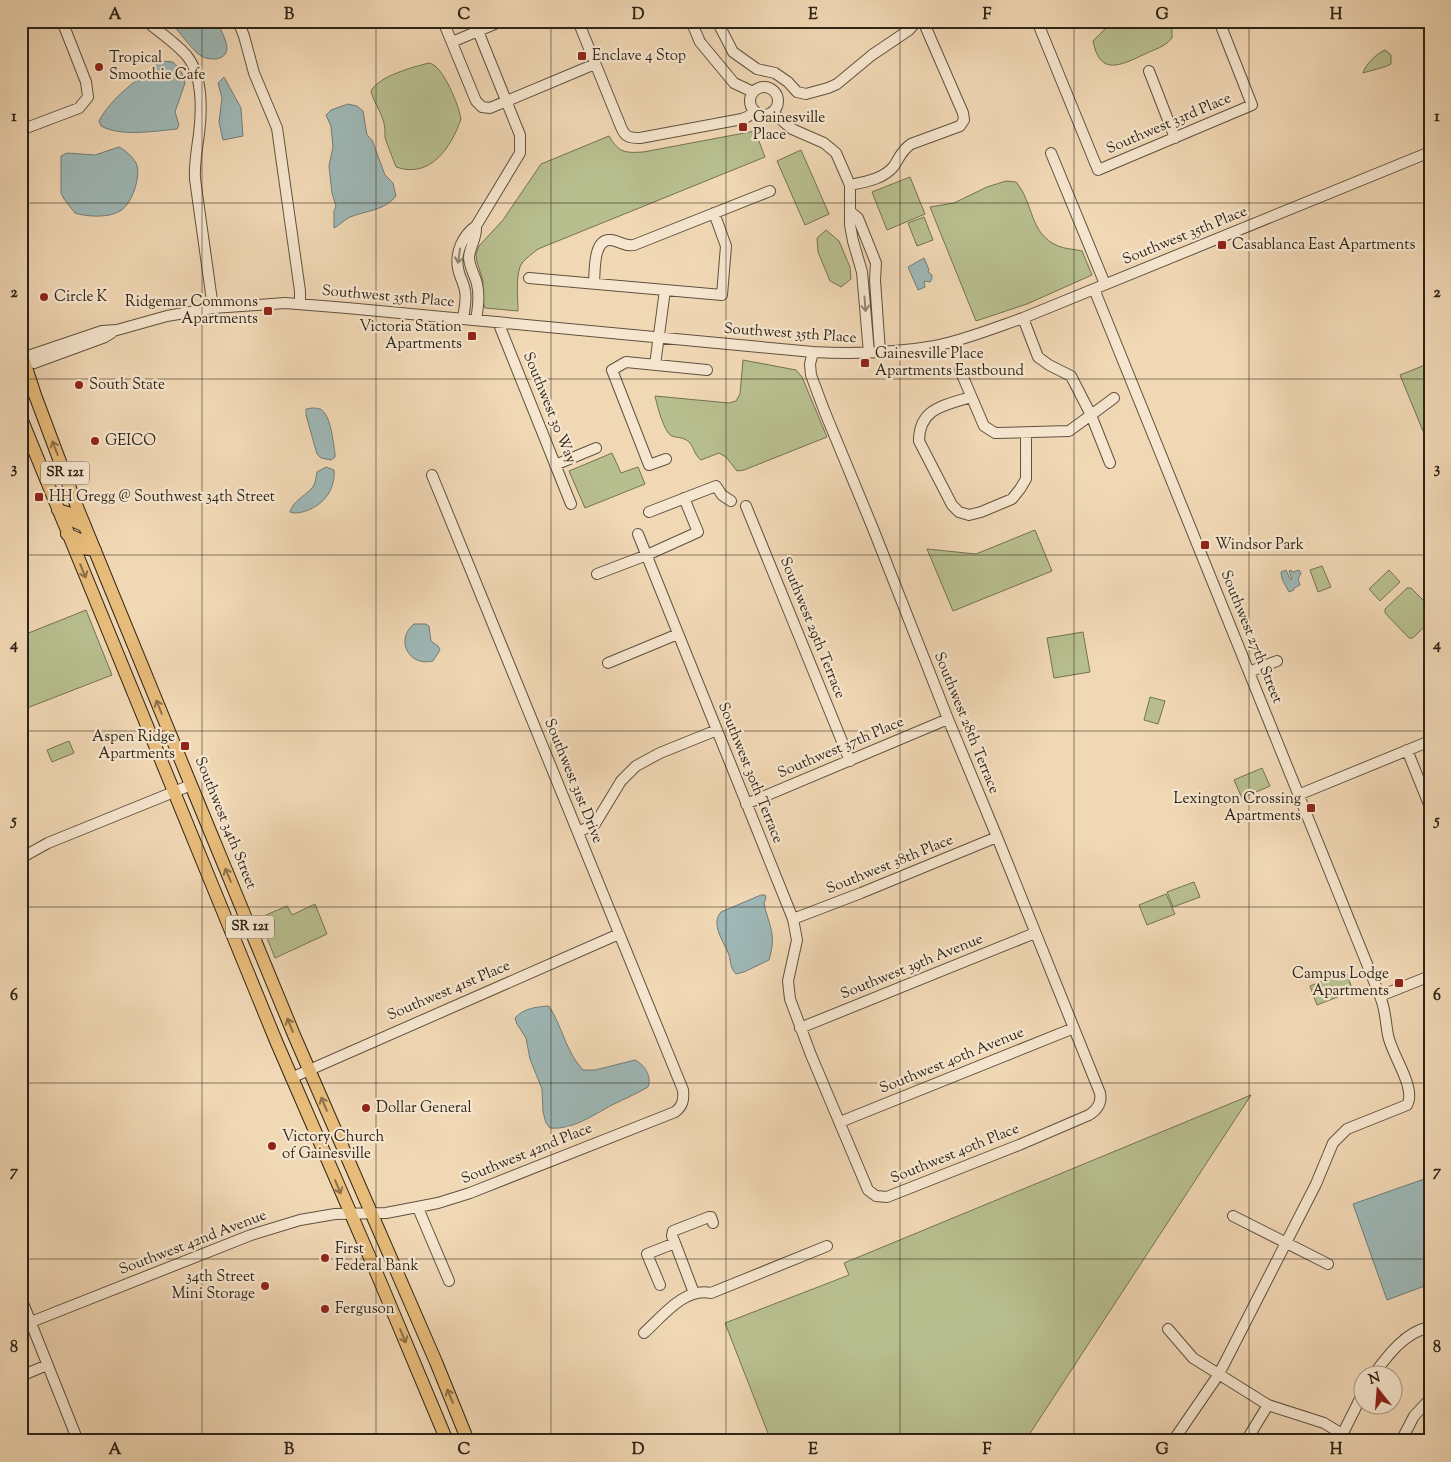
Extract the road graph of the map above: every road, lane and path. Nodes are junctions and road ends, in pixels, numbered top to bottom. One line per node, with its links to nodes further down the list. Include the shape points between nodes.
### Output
1 (62, 21): 23 (street, via 86,82 88,97 79,108)
2 (146, 21): 42 (street, via 186,54 196,70 201,116 194,168)
3 (238, 21): 41 (street, via 254,73 277,128)
4 (443, 21): 14 (street)
5 (502, 21): 13 (street)
6 (578, 21): 15 (street)
7 (690, 21): 19 (street, via 700,42 734,83)
8 (717, 21): 17 (street, via 733,52 757,69)
9 (917, 21): 17 (street, via 828,88 806,94 797,92)
10 (923, 21): 27 (street, via 964,120 960,126 911,144 884,175)
11 (1037, 21): 24 (street, Southwest 33rd Place, via 1098,170)
12 (1219, 21): 24 (street, Southwest 33rd Place, via 1252,104)
13 (478, 31): 14 (street); 20 (street)
14 (452, 42): 20 (street, via 479,106 490,108)
15 (595, 64): 20 (street); 21 (street, via 620,127 628,137 640,138 742,119)
16 (1149, 71): 24 (street)
17 (782, 77): 18 (street)
18 (773, 90): 19 (street, via 764,87); 22 (street, via 778,104)
19 (753, 92): 21 (street, via 750,101)
20 (506, 101): 31 (street, via 520,135 520,153)
21 (754, 111): 22 (street, via 764,115)
22 (772, 112): 27 (street, via 792,129 836,153)
23 (23, 130)
24 (1175, 138)
25 (1430, 152): 36 (street, Southwest 35th Place)
26 (1051, 154): 36 (street)
27 (850, 185): 29 (street)
28 (770, 191): 30 (street)
29 (851, 212): 32 (street, via 850,225); 34 (street, via 858,218 876,263)
30 (714, 213): 35 (street, via 634,245 612,240 602,242 597,249); 39 (street, via 726,246 722,296)
31 (476, 226): 38 (street, one-way to 38, via 463,240 457,256); 40 (street, via 469,263)
32 (862, 255): 34 (street); 50 (street, one-way to 50)
33 (529, 278): 35 (street)
34 (875, 280): 49 (street)
35 (594, 284): 39 (street)
36 (1106, 284): 37 (street, Southwest 35th Place)
37 (1094, 289): 43 (street, Southwest 35th Place); 80 (street, Southwest 27th Street)
38 (465, 290): 40 (street); 44 (street)
39 (665, 290): 47 (street)
40 (478, 291): 45 (street)
41 (300, 304): 42 (street, Southwest 35th Place); 44 (street, Southwest 35th Place)
42 (213, 308): 51 (street, Southwest 35th Place, via 117,330 34,362)
43 (1023, 318): 49 (street, Southwest 35th Place, via 936,346); 57 (street, via 1038,357 1071,376)
44 (463, 319): 45 (street, Southwest 35th Place)
45 (476, 320): 46 (street, Southwest 35th Place)
46 (498, 322): 47 (street, Southwest 35th Place); 63 (street, Southwest 30 Way)
47 (658, 338): 48 (street, Southwest 35th Place); 52 (street)
48 (813, 352): 50 (street, Southwest 35th Place); 81 (street, Southwest 28th Terrace, via 811,376)
49 (880, 352): 50 (street, Southwest 35th Place)
50 (869, 353)
51 (22, 358): 71 (main road, Southwest 34th Street / SR 121, one-way to 51)
52 (656, 365): 53 (street); 61 (street, via 626,362 612,370 649,465)
53 (706, 370)
54 (960, 370): 55 (street)
55 (971, 397): 59 (street, via 984,426 995,433); 59 (street, via 937,408 923,420 919,430 919,441 959,512 969,515 1012,499 1026,479)
56 (1114, 398): 57 (street)
57 (1091, 415): 59 (street, via 1069,431); 62 (street)
58 (21, 418): 69 (main road, SR 121)
59 (1026, 434)
60 (596, 448): 63 (street)
61 (666, 459)
62 (1110, 463)
63 (555, 465): 67 (street, Southwest 30 Way)
64 (432, 475): 91 (street, Southwest 31st Drive)
65 (684, 498): 66 (street, via 716,486); 70 (street); 75 (street, via 698,532)
66 (731, 501)
67 (571, 504)
68 (746, 506): 85 (street, Southwest 29th Terrace)
69 (58, 510): 71 (main road, via 68,513 72,520); 72 (main road, SR 121)
70 (649, 512)
71 (85, 526): 74 (main road, Southwest 34th Street / SR 121)
72 (68, 534): 74 (main road, via 80,540 83,548); 87 (main road, SR 121, one-way to 87)
73 (638, 534): 75 (street, Southwest 30th Terrace)
74 (95, 550): 86 (main road, Southwest 34th Street / SR 121, one-way to 74)
75 (647, 555): 76 (street); 77 (street, Southwest 30th Terrace)
76 (597, 574)
77 (678, 634): 79 (street); 82 (street, Southwest 30th Terrace)
78 (1277, 660): 80 (street)
79 (608, 663)
80 (1249, 672): 88 (street, Southwest 27th Street)
81 (948, 719): 85 (street, Southwest 37th Place); 92 (street, Southwest 28th Terrace)
82 (716, 730): 89 (street, Southwest 30th Terrace); 91 (street, via 636,766 620,781 595,824)
83 (1430, 741): 84 (street)
84 (1406, 750): 88 (street); 90 (street)
85 (850, 761): 89 (street, Southwest 37th Place)
86 (191, 785): 87 (street); 101 (main road, Southwest 34th Street / SR 121, one-way to 86)
87 (173, 792): 93 (street, via 48,843); 102 (main road, SR 121)
88 (1298, 795): 98 (street, Southwest 27th Street)
89 (746, 804): 94 (street, Southwest 30th Terrace)
90 (1430, 807)
91 (578, 832): 96 (street, Southwest 31st Drive)
92 (997, 837): 94 (street, Southwest 38th Place); 95 (street, Southwest 28th Terrace)
93 (21, 858)
94 (793, 919): 99 (street, Southwest 30th Terrace, via 797,940 788,980 790,999)
95 (1035, 933): 99 (street, Southwest 39th Avenue); 100 (street, Southwest 28th Terrace)
96 (619, 934): 101 (street, Southwest 41st Place); 103 (street, Southwest 31st Drive)
97 (1430, 976): 98 (street)
98 (1380, 996): 112 (street, Southwest 27th Street, via 1388,1036 1409,1088 1410,1099 1407,1105 1347,1129 1333,1143)
99 (800, 1028): 105 (street, Southwest 40th Place)
100 (1074, 1028): 104 (street, Southwest 28th Terrace, via 1100,1093); 105 (street, Southwest 40th Avenue)
101 (309, 1070): 102 (street, Southwest 41st Place); 107 (main road, Southwest 34th Street / SR 121, one-way to 101)
102 (291, 1078): 108 (main road, SR 121, one-way to 108)
103 (683, 1099): 106 (street, Southwest 42nd Place, via 682,1106 675,1112 470,1193)
104 (1100, 1103): 105 (street, Southwest 40th Place, via 1089,1115 882,1198 868,1190)
105 (840, 1122)
106 (418, 1208): 107 (street, Southwest 42nd Place); 115 (street)
107 (371, 1213): 108 (street, Southwest 42nd Avenue); 133 (main road, Southwest 34th Street / SR 121, one-way to 107)
108 (350, 1214): 119 (street, Southwest 42nd Avenue, via 300,1220 251,1235); 132 (main road, SR 121, one-way to 132)
109 (1233, 1216): 112 (street)
110 (713, 1223): 111 (street, via 709,1217 673,1231)
111 (675, 1243): 116 (street, via 647,1254); 117 (street)
112 (1285, 1244): 114 (street); 125 (street, Southwest 27th Street)
113 (827, 1246): 117 (street, via 711,1293)
114 (1328, 1264)
115 (449, 1281)
116 (660, 1285)
117 (694, 1293): 122 (street, via 674,1305)
118 (21, 1298): 119 (street)
119 (31, 1322): 124 (street)
120 (1430, 1328): 123 (street, via 1420,1329 1390,1352)
121 (1168, 1329): 125 (street, via 1193,1358)
122 (644, 1333)
123 (1381, 1364)
124 (48, 1365): 126 (street); 131 (street)
125 (1219, 1374): 128 (street); 134 (street, Southwest 27th Street)
126 (21, 1376)
127 (1430, 1399): 136 (street, via 1414,1416)
128 (1268, 1405): 130 (street, via 1324,1423); 135 (street)
129 (1354, 1411): 130 (street)
130 (1341, 1437)
131 (78, 1441)
132 (447, 1441)
133 (468, 1441)
134 (1173, 1441)
135 (1246, 1441)
136 (1401, 1441)

